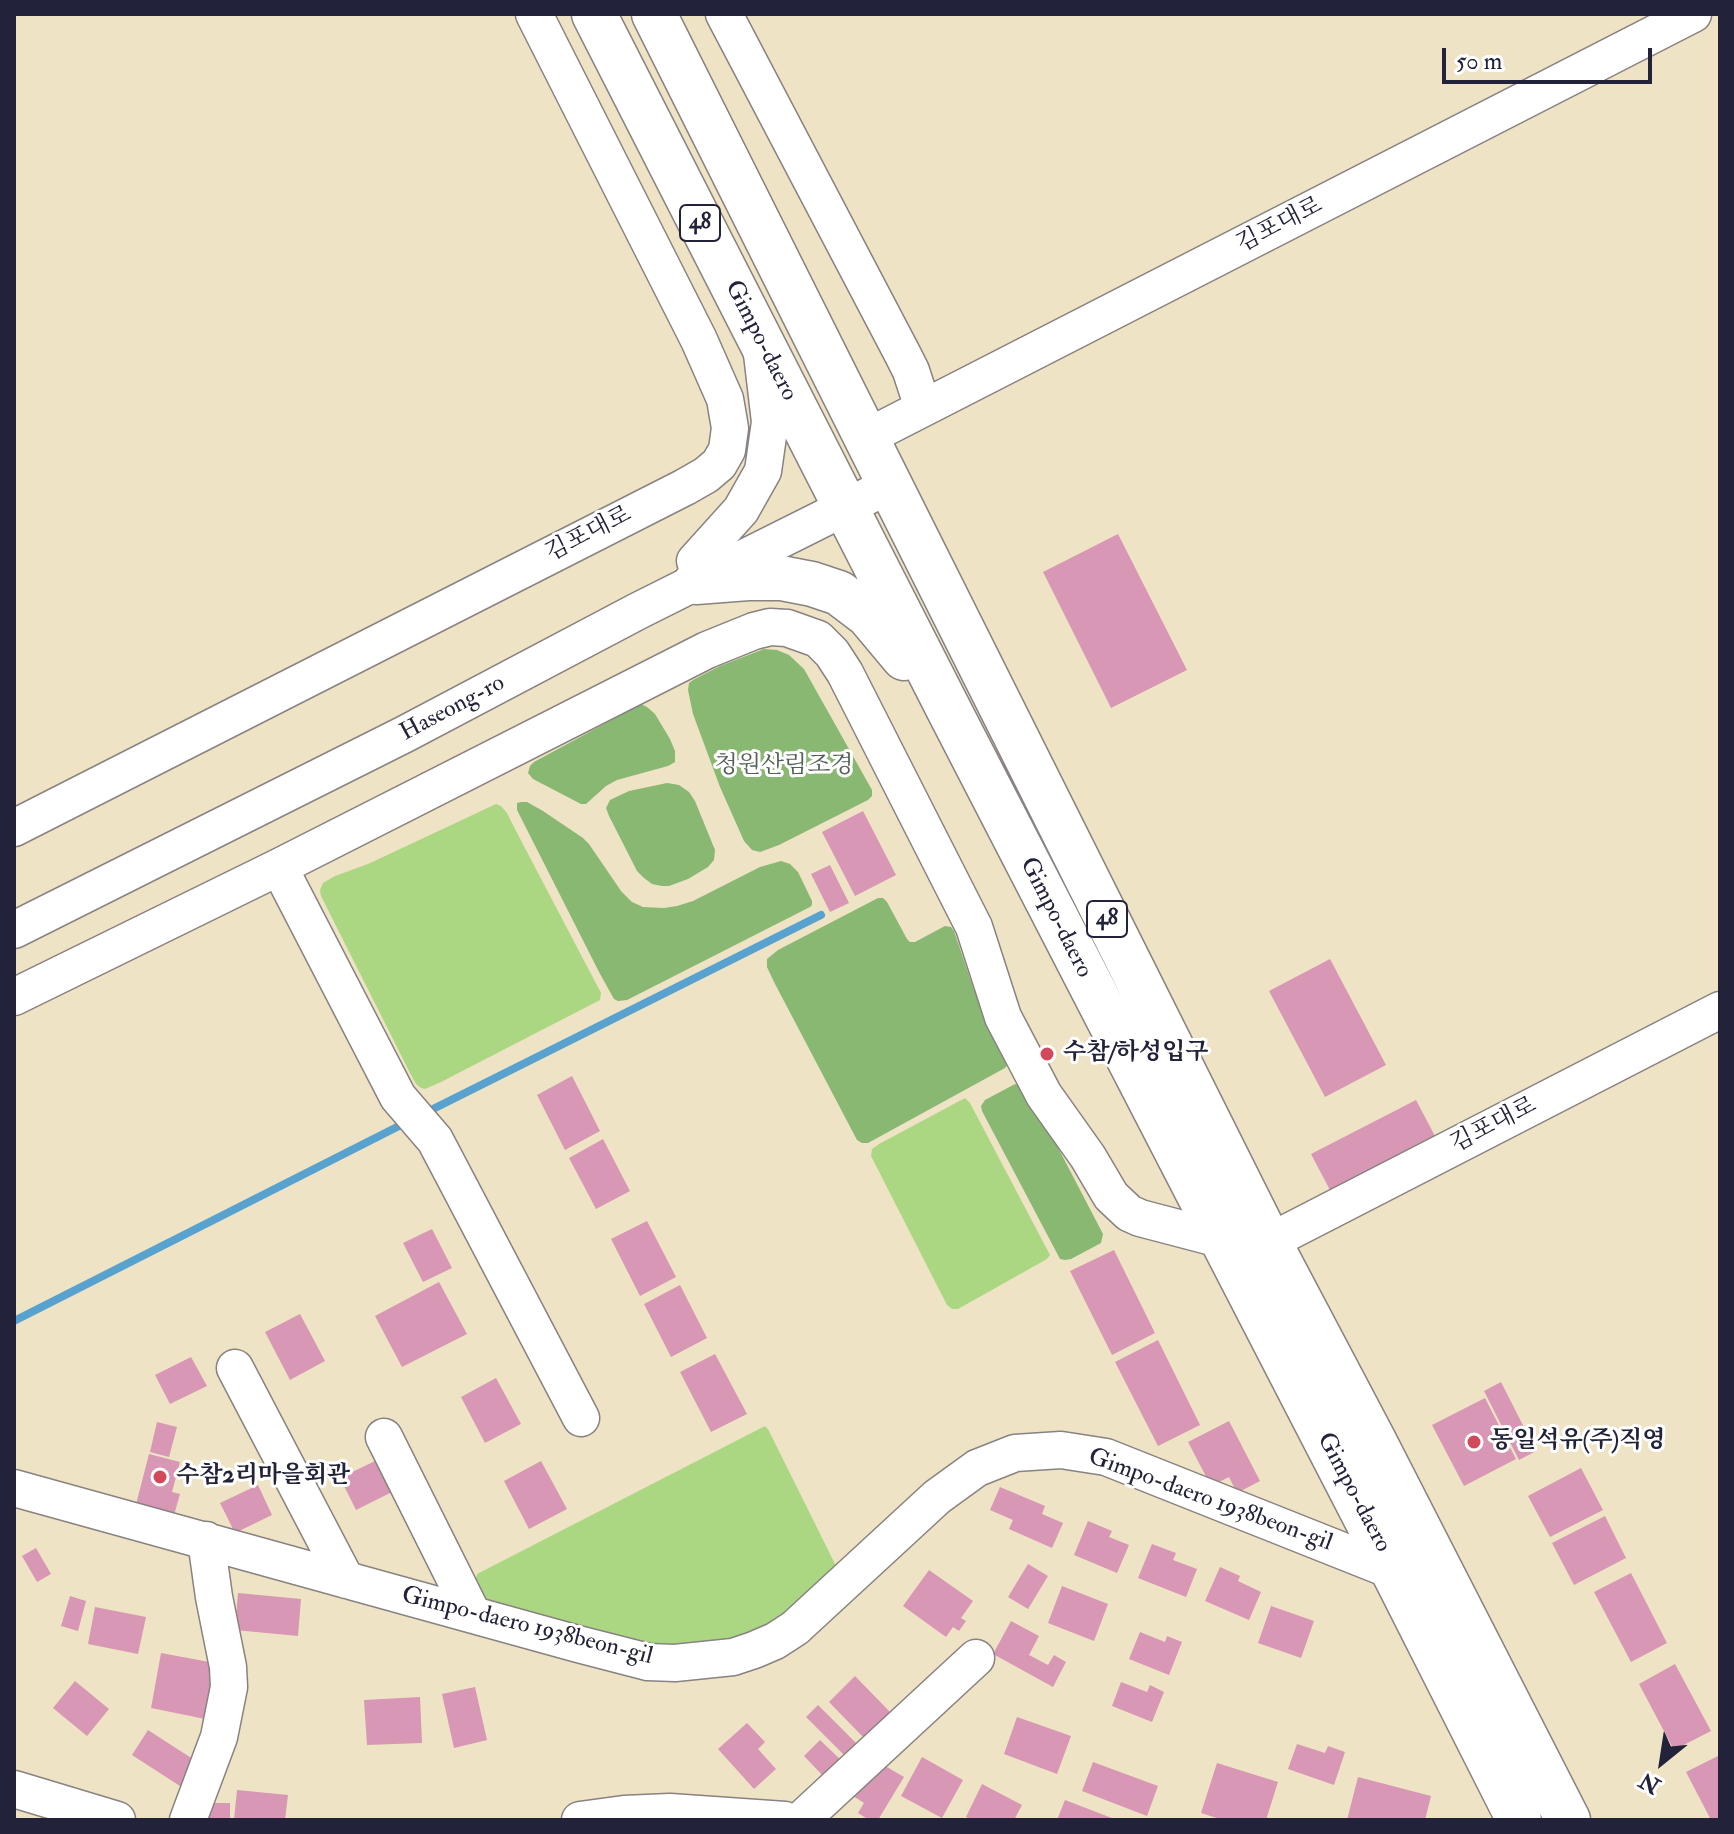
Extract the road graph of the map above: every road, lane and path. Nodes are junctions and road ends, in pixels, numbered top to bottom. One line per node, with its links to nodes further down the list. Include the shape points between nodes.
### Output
1 (534, 14): 12 (street, 김포대로, via 725,399 730,428 719,464 685,487)
2 (594, 14): 6 (main road, Gimpo-daero / 48)
3 (654, 14): 8 (main road, Gimpo-daero / 48)
4 (724, 14): 7 (street, via 903,355)
5 (1693, 14): 7 (street, 김포대로)
6 (760, 340): 9 (main road, Gimpo-daero / 48); 10 (street, via 770,422 763,471)
7 (923, 408): 8 (street, 김포대로)
8 (879, 462): 9 (street, Haseong-ro); 18 (main road, Gimpo-daero / 48)
9 (841, 497): 10 (street, Haseong-ro); 11 (main road, Gimpo-daero / 48)
10 (695, 571): 11 (main road, via 781,578 839,593 868,615); 14 (street, Haseong-ro, via 405,734)
11 (950, 712): 17 (main road, Gimpo-daero / 48)
12 (14, 828)
13 (279, 867): 15 (street); 17 (street, via 735,637 770,627 803,632 818,639 845,673 974,927 1003,1017 1044,1095 1111,1196 1140,1218); 20 (street, via 398,1097 435,1140)
14 (15, 922): 15 (street)
15 (30, 989)
16 (1720, 1010): 18 (street, 김포대로)
17 (1220, 1239): 24 (main road, Gimpo-daero / 48)
18 (1269, 1242): 35 (main road, Gimpo-daero / 48)
19 (235, 1368): 25 (street)
20 (581, 1418)
21 (384, 1437): 26 (street)
22 (14, 1488): 23 (street, Gimpo-daero 1938beon-gil)
23 (206, 1540): 25 (street, Gimpo-daero 1938beon-gil); 30 (street, via 229,1687 219,1737)
24 (1393, 1571): 26 (street, Gimpo-daero 1938beon-gil, via 1106,1457 1038,1450 995,1459 958,1481 795,1628 733,1657 648,1662); 34 (main road, Gimpo-daero / 48)
25 (346, 1580): 26 (street, Gimpo-daero 1938beon-gil)
26 (473, 1615)
27 (976, 1658): 33 (street)
28 (14, 1789): 29 (street)
29 (117, 1820)
30 (188, 1820)
31 (580, 1820): 32 (street, via 670,1812)
32 (785, 1820)
33 (801, 1820)
34 (1519, 1820)
35 (1568, 1820)

